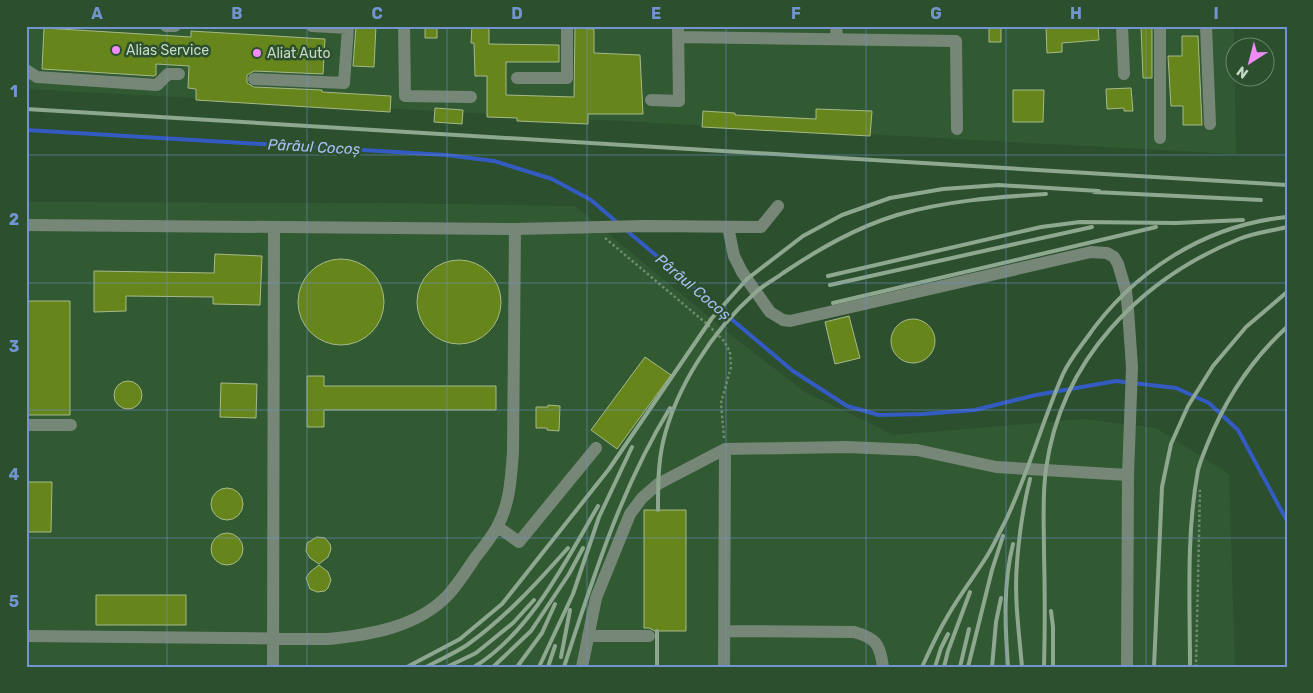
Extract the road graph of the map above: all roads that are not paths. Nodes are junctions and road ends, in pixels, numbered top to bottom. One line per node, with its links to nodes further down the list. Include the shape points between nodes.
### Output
1 (166, 26): 2 (lane)
2 (175, 26)
3 (312, 26): 15 (lane, via 348,28 344,83)
4 (404, 26): 16 (lane, via 405,96)
5 (567, 26): 14 (lane, via 566,78)
6 (1122, 26): 13 (lane)
7 (1160, 26): 20 (lane)
8 (1206, 26): 18 (lane)
9 (678, 32): 10 (lane); 17 (lane, via 678,101)
10 (837, 33): 19 (lane, via 956,41)
11 (26, 70): 12 (lane, via 36,77 157,85 168,74)
12 (180, 74)
13 (1124, 74)
14 (517, 78)
15 (254, 79)
16 (471, 97)
17 (651, 100)
18 (1210, 124)
19 (957, 128)
20 (1160, 138)
21 (778, 206): 24 (lane, via 760,227)
22 (26, 225): 23 (lane)
23 (274, 227): 25 (lane); 36 (lane)
24 (728, 227): 25 (lane); 30 (lane, via 734,256 742,272 770,312 790,321 1091,252 1114,257 1126,291 1132,366)
25 (515, 228): 31 (lane, via 512,472 507,504)
26 (26, 425): 27 (lane)
27 (71, 425)
28 (596, 448): 31 (lane, via 519,542)
29 (726, 449): 30 (lane, via 846,447 917,450 996,467); 32 (lane); 34 (lane, via 658,484 630,514 596,598)
30 (1128, 476): 41 (lane)
31 (498, 526): 36 (lane, via 447,596 425,613 365,635 328,640)
32 (724, 631): 39 (lane); 40 (lane, via 854,632 868,636 878,644)
33 (26, 636): 36 (lane)
34 (588, 636): 35 (lane); 38 (lane)
35 (649, 636)
36 (274, 638): 37 (lane)
37 (273, 667)
38 (582, 667)
39 (724, 667)
40 (883, 667)
41 (1127, 667)

